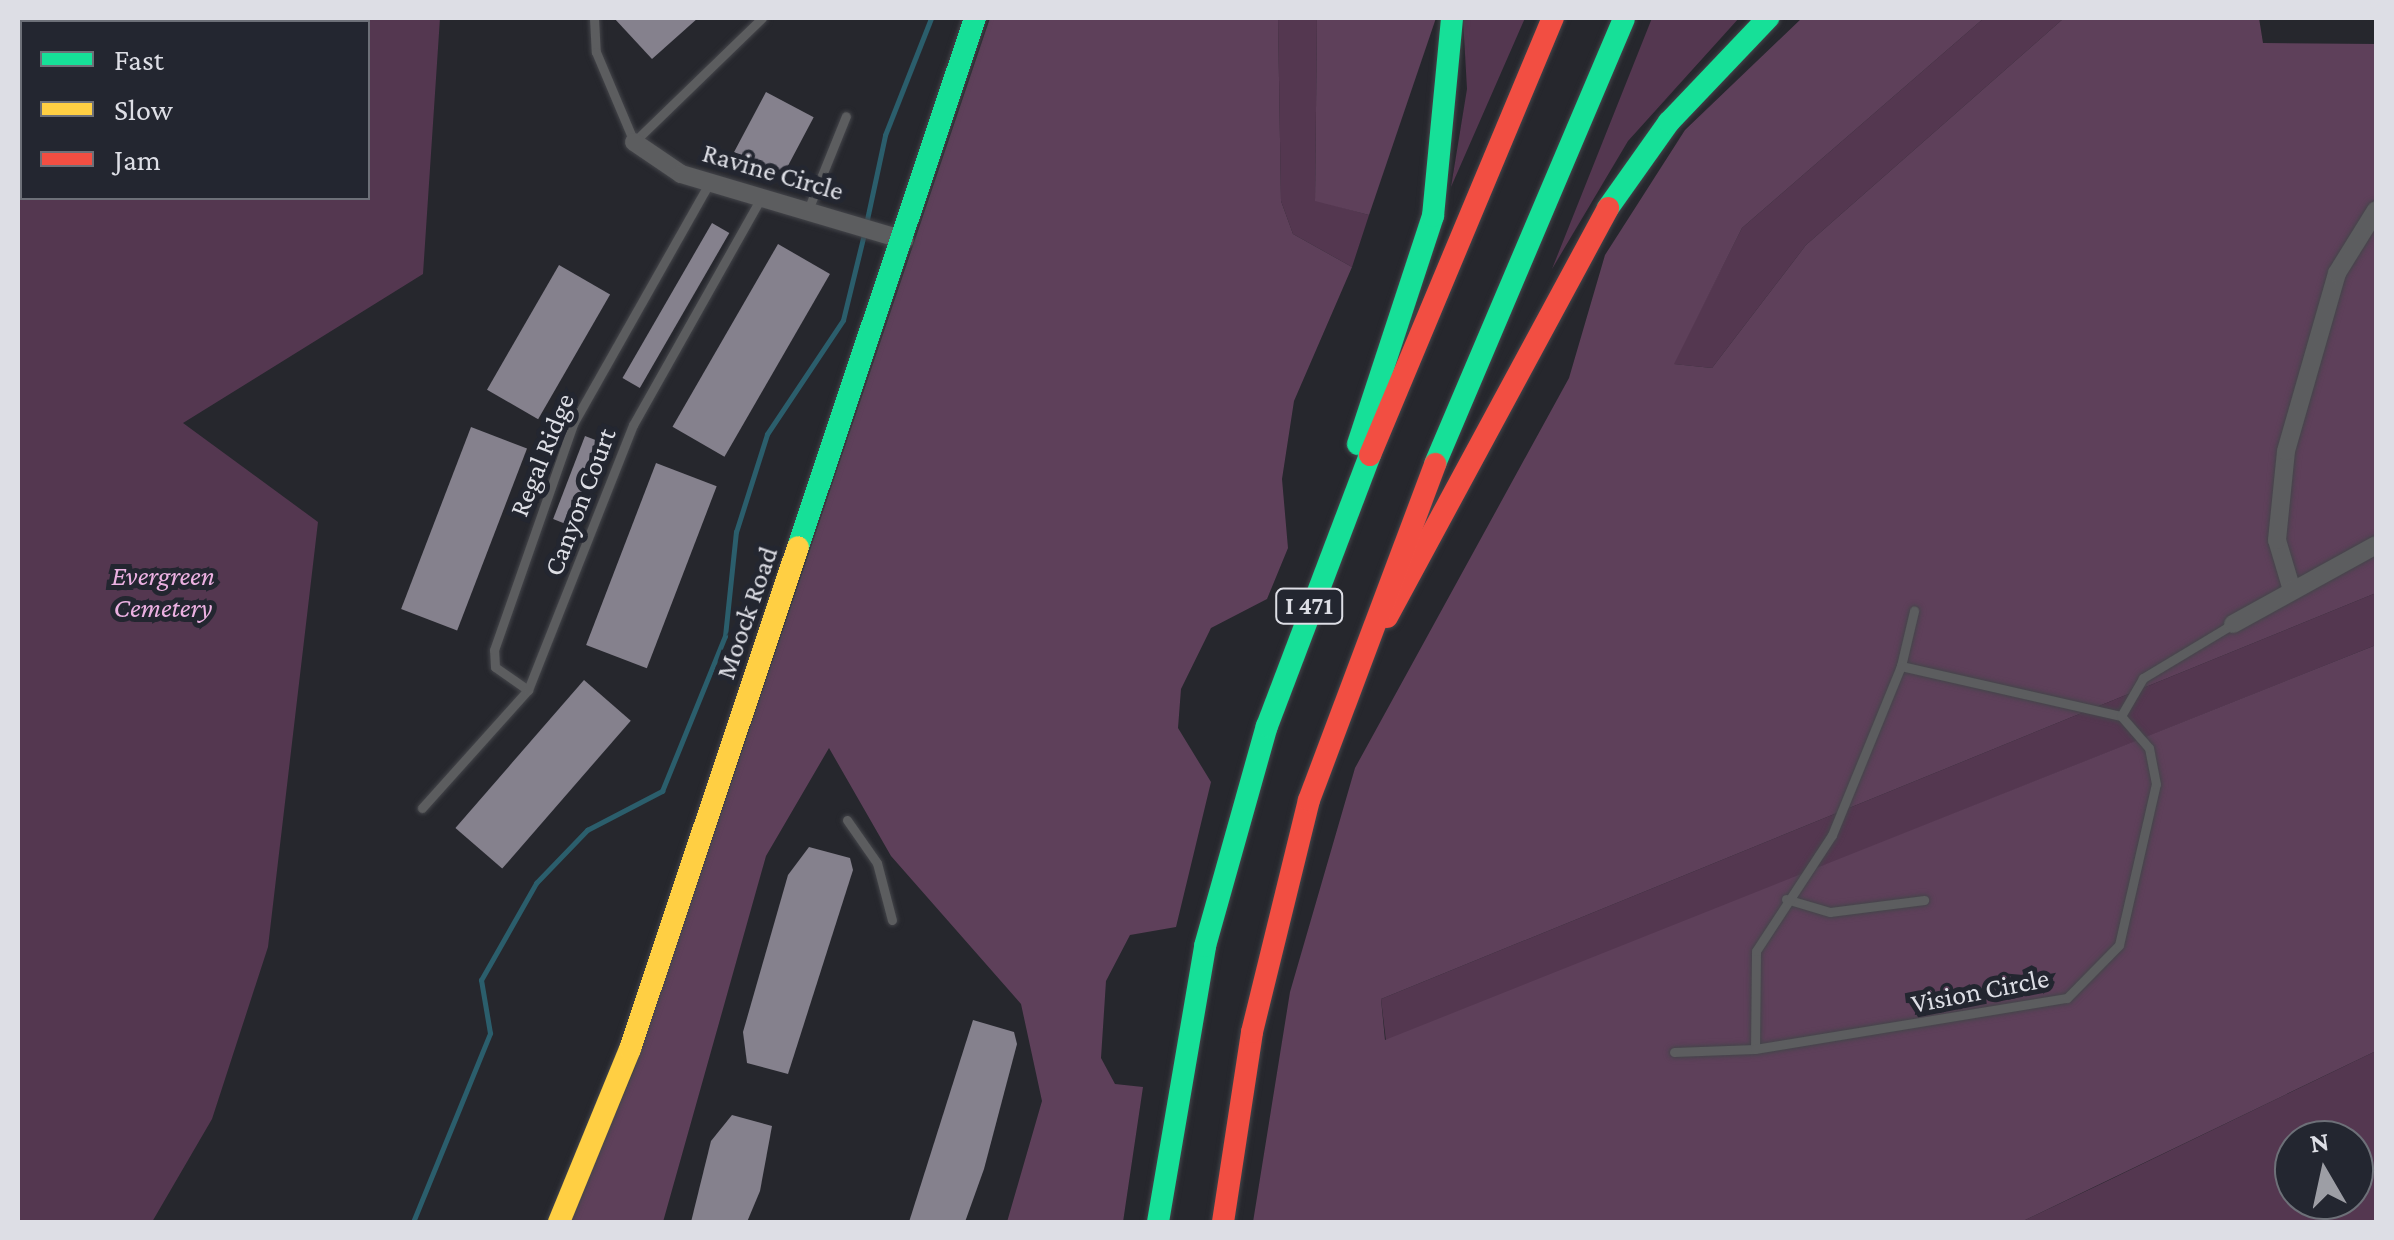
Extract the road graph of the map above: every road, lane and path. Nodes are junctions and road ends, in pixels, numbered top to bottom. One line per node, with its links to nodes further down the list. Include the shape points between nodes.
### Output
1 (594, 18): 9 (lane, via 596,52)
2 (762, 18): 9 (lane)
3 (975, 18): 14 (main road, Moock Road)
4 (1452, 18): 15 (main road, via 1433,216 1367,397)
5 (1553, 18): 15 (main road, I 471)
6 (1624, 18): 20 (main road, I 471)
7 (1768, 18): 20 (main road, via 1669,122 1609,205 1403,599)
8 (846, 116): 12 (lane)
9 (634, 142): 10 (street, Ravine Circle)
10 (709, 182): 11 (street, Ravine Circle); 22 (lane, Regal Ridge, via 574,422 494,650 495,667)
11 (761, 198): 12 (street, Ravine Circle); 22 (lane, Canyon Court, via 633,424)
12 (808, 210): 14 (street, Ravine Circle)
13 (2376, 210): 17 (street, via 2337,273 2286,451 2277,540)
14 (893, 237): 31 (main road, Moock Road, via 630,1049)
15 (1345, 515): 32 (main road, I 471, via 1231,840)
16 (2376, 544): 17 (street)
17 (2291, 587): 19 (street)
18 (1914, 611): 21 (lane)
19 (2233, 624): 23 (lane, via 2143,678)
20 (1359, 652): 33 (main road, I 471, via 1263,981)
21 (1901, 666): 23 (lane); 26 (lane, via 1832,836)
22 (528, 690): 24 (lane, Canyon Court)
23 (2121, 716): 29 (lane, Vision Circle, via 2149,748 2156,784 2119,945 2067,998)
24 (422, 808)
25 (847, 820): 28 (lane, via 877,863)
26 (1786, 898): 27 (lane, via 1830,912); 29 (lane, via 1756,950)
27 (1924, 900)
28 (892, 920)
29 (1756, 1050): 30 (lane, Vision Circle)
30 (1674, 1052)
31 (559, 1222)
32 (1158, 1222)
33 (1222, 1222)

